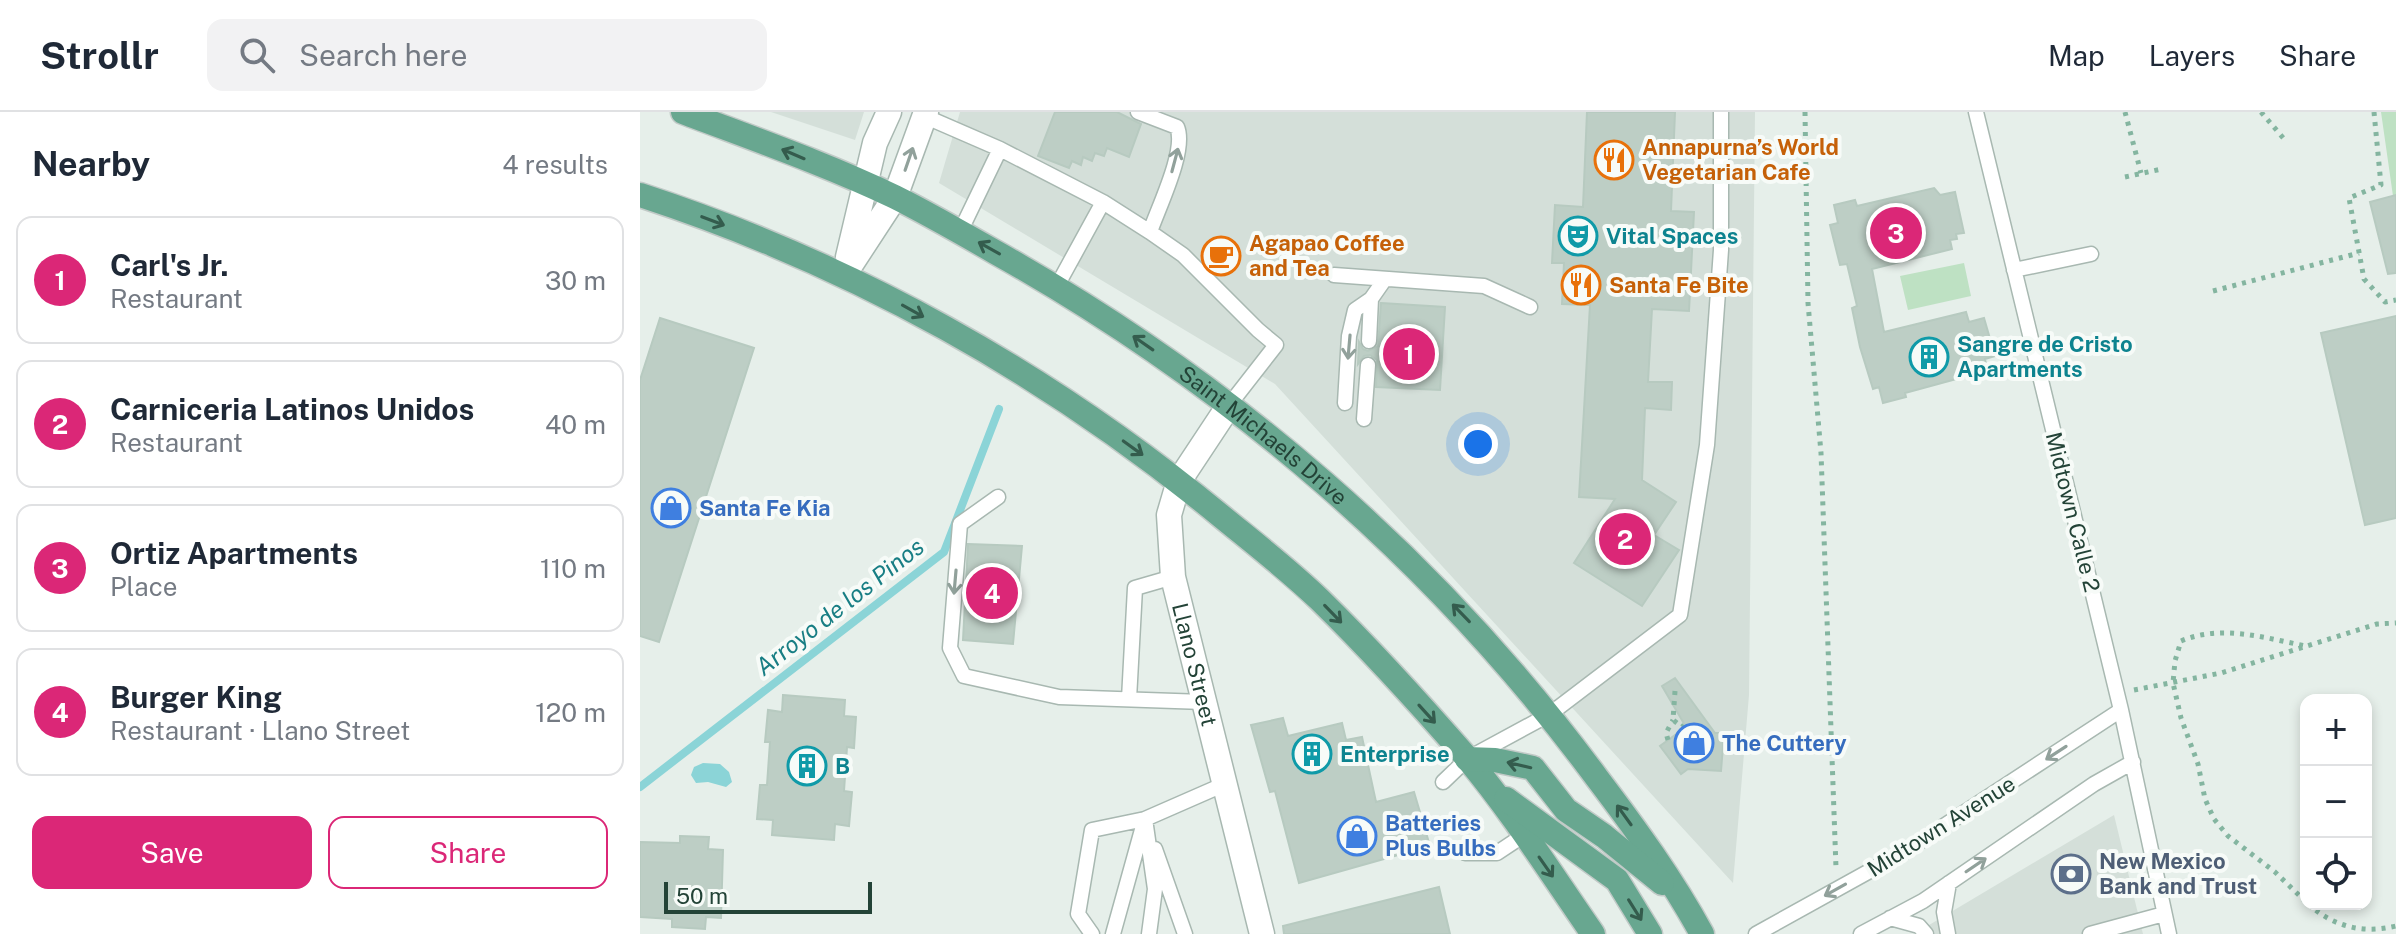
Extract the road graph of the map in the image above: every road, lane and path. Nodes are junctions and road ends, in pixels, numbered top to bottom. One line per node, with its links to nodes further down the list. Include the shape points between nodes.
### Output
1 (683, 112): 16 (main road, Saint Michaels Drive, one-way to 1)
2 (889, 112): 16 (street)
3 (1138, 112): 21 (lane, one-way to 3, via 1181,137 1177,127)
4 (1721, 112): 49 (lane, via 1721,250 1707,445 1680,615)
5 (1805, 112): 62 (path, via 1808,303 1821,453)
6 (1976, 112): 24 (lane, Midtown Calle 2)
7 (2125, 112): 14 (path)
8 (2261, 112): 11 (path)
9 (2374, 112): 22 (path, via 2381,185 2349,198)
10 (925, 114): 12 (lane); 18 (street, one-way to 10)
11 (2285, 140)
12 (1000, 149): 19 (lane); 20 (lane)
13 (2162, 169): 14 (path)
14 (2141, 173): 15 (path)
15 (2125, 177)
16 (865, 185): 18 (main road, Saint Michaels Drive); 25 (street)
17 (640, 195): 25 (main road, one-way to 25)
18 (895, 197): 20 (main road, Saint Michaels Drive); 25 (street)
19 (1103, 202): 21 (lane); 28 (lane)
20 (960, 232): 28 (main road, Saint Michaels Drive, one-way to 20)
21 (1150, 232): 36 (lane, via 1183,255 1276,345)
22 (2359, 253): 29 (path); 31 (path, via 2364,279 2385,302)
23 (2091, 254): 24 (lane)
24 (2014, 270): 45 (lane, Midtown Calle 2)
25 (844, 275): 38 (main road, one-way to 38, via 1084,411)
26 (1334, 275): 27 (lane)
27 (1385, 279): 30 (lane); 32 (lane, via 1484,286)
28 (1057, 286): 36 (main road, Saint Michaels Drive, one-way to 28)
29 (2213, 291)
30 (1371, 299): 33 (lane); 35 (lane, one-way to 35, via 1355,310)
31 (2396, 300)
32 (1530, 307)
33 (1369, 341)
34 (1368, 365): 37 (lane)
35 (1345, 403)
36 (1230, 404): 38 (street, Llano Street); 49 (main road, Saint Michaels Drive, one-way to 36, via 1395,545)
37 (1364, 419)
38 (1179, 481): 40 (street, Llano Street, via 1169,515); 53 (main road, one-way to 53, via 1318,598)
39 (998, 497): 46 (lane, one-way to 46, via 960,524 950,648 964,676 1059,697)
40 (1173, 577): 46 (lane, via 1135,588); 47 (street, Llano Street)
41 (2396, 623): 42 (path)
42 (2306, 646): 43 (path); 43 (path, via 2200,633 2181,641)
43 (2173, 683): 45 (path); 63 (path, via 2214,819)
44 (1675, 691): 50 (path)
45 (2117, 693): 48 (lane, Midtown Calle 2)
46 (1129, 699): 47 (lane)
47 (1204, 702): 56 (street, Llano Street)
48 (2121, 710): 54 (lane, Midtown Calle 2); 62 (lane, Midtown Avenue, one-way to 62, via 1904,852)
49 (1550, 714): 53 (lane); 64 (main road, Saint Michaels Drive, one-way to 49)
50 (1673, 720): 51 (path); 52 (path)
51 (1684, 725)
52 (1668, 740)
53 (1467, 759): 55 (lane); 57 (main road); 64 (main road, one-way to 53, via 1566,810 1533,768)
54 (2133, 762): 61 (lane, one-way to 54); 66 (lane, Midtown Calle 2)
55 (1443, 782)
56 (1225, 784): 58 (lane); 73 (street, Llano Street)
57 (1491, 789): 59 (main road); 75 (main road, one-way to 75, via 1617,880)
58 (1145, 819): 69 (lane, via 1092,830 1078,914); 70 (lane); 71 (lane, via 1155,889); 72 (lane)
59 (1524, 835): 60 (lane, via 1497,853); 74 (main road, one-way to 74)
60 (1465, 853)
61 (1949, 883): 67 (lane); 80 (lane, via 1944,912)
62 (1837, 889): 77 (lane, Midtown Avenue, one-way to 77)
63 (2300, 896)
64 (1685, 902): 76 (main road, Saint Michaels Drive)
65 (2315, 910): 68 (path, via 2358,931)
66 (2164, 914): 81 (lane); 82 (lane, Midtown Calle 2); 83 (lane)
67 (1890, 918): 78 (lane); 79 (lane, via 1919,926)
68 (2396, 926)
69 (1092, 934)
70 (1113, 934)
71 (1149, 934)
72 (1185, 934)
73 (1262, 934)
74 (1593, 934)
75 (1650, 934)
76 (1702, 934)
77 (1756, 934)
78 (1861, 934)
79 (1926, 934)
80 (1948, 934)
81 (2090, 934)
82 (2169, 934)
83 (2177, 934)

